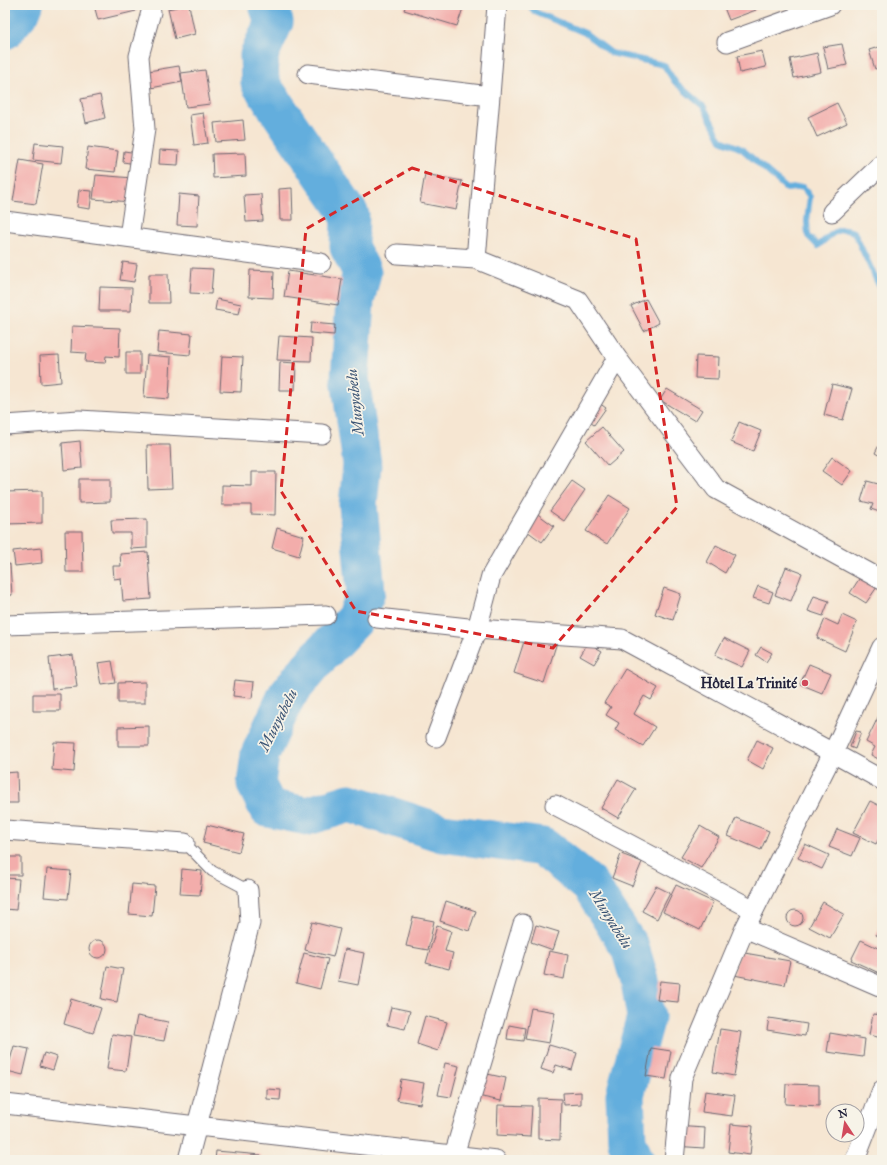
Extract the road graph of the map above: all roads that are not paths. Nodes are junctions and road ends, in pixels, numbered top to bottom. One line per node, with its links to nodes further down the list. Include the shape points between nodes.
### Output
1 (497, 5): 6 (street)
2 (830, 5): 4 (street)
3 (151, 12): 10 (street, via 139,56 145,129)
4 (727, 42)
5 (308, 74): 6 (street)
6 (490, 96): 12 (street)
7 (882, 164): 8 (street)
8 (832, 212)
9 (5, 220): 10 (street)
10 (129, 237): 13 (street)
11 (397, 254): 12 (street)
12 (476, 259): 14 (street, via 578,300)
13 (321, 264)
14 (617, 358): 17 (street, via 716,490); 21 (street, via 491,576)
15 (5, 425): 16 (street, via 79,420)
16 (322, 434)
17 (882, 580)
18 (326, 615): 20 (street)
19 (377, 618): 21 (street)
20 (5, 625)
21 (478, 629): 23 (street); 24 (street, via 622,639)
22 (882, 647): 24 (street)
23 (436, 737)
24 (833, 753): 25 (street); 30 (street)
25 (882, 780)
26 (556, 805): 30 (street)
27 (5, 830): 28 (street)
28 (185, 843): 29 (lane, via 212,871)
29 (248, 890): 36 (street, via 250,923)
30 (754, 910): 32 (street)
31 (523, 924): 37 (street)
32 (745, 928): 33 (street); 40 (street, via 682,1078)
33 (882, 987)
34 (882, 1090): 41 (street)
35 (5, 1104): 36 (street)
36 (196, 1126): 37 (street); 38 (street)
37 (454, 1155): 39 (street)
38 (188, 1160)
39 (496, 1160)
40 (674, 1160)
41 (855, 1160)

